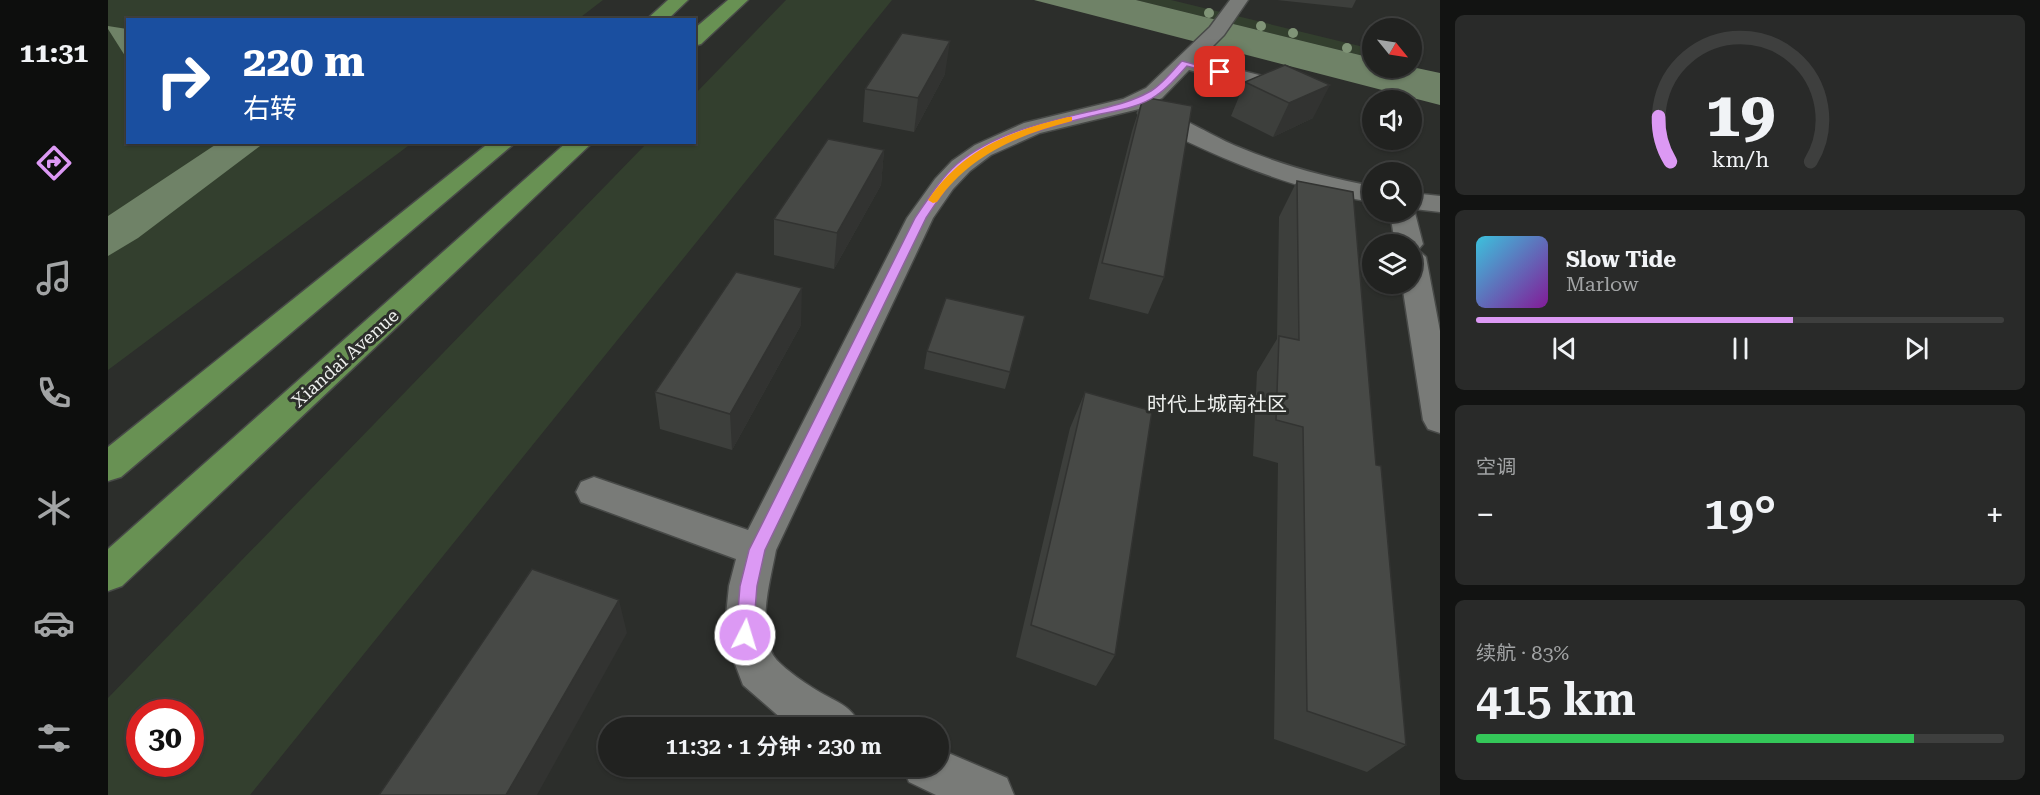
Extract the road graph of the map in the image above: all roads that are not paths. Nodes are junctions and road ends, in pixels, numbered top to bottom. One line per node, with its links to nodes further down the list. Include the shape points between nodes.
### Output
1 (679, 0): 4 (main road)
2 (739, 0): 5 (main road)
3 (1235, 5): 6 (street)
4 (657, 18)
5 (696, 38)
6 (1192, 57): 7 (street); 8 (street, via 1154,93)
7 (1279, 87)
8 (1131, 104): 11 (street, via 1193,137 1262,164 1314,182); 18 (street, via 1032,128 983,150 944,183 920,218)
9 (503, 144): 16 (main road)
10 (580, 144): 19 (main road, Xiandai Avenue)
11 (1362, 192)
12 (1422, 202): 13 (street)
13 (1440, 204)
14 (1418, 294): 15 (street)
15 (1440, 420)
16 (108, 467)
17 (594, 492): 18 (street)
18 (757, 550): 20 (street, via 748,586 745,635 758,671)
19 (108, 574)
20 (821, 717)
21 (947, 777): 22 (street)
22 (980, 793)

